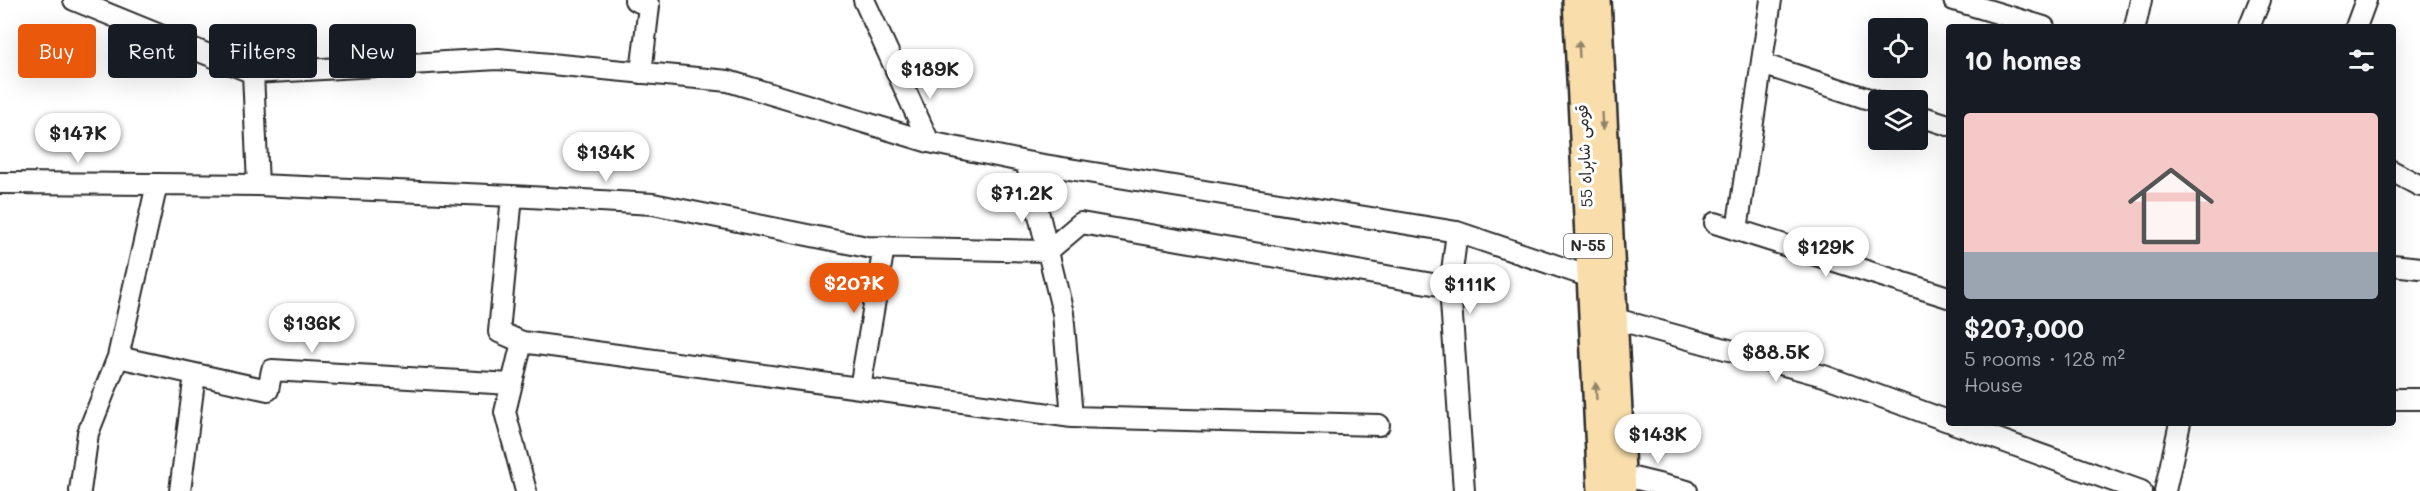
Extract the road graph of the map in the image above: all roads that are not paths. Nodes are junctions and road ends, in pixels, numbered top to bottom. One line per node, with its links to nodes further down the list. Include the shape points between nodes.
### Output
1 (74, 0): 15 (street)
2 (635, 0): 18 (street, via 649,6)
3 (864, 0): 24 (street)
4 (1577, 0): 20 (highway, قومی شاہراہ 55 / N-55, one-way to 4)
5 (1597, 0): 20 (highway, قومی شاہراہ 55 / N-55)
6 (1771, 0): 16 (street)
7 (2141, 0): 12 (street)
8 (2260, 0): 13 (street)
9 (2366, 0): 14 (street)
10 (1965, 2): 11 (street)
11 (2035, 24)
12 (2136, 24)
13 (2250, 24)
14 (2357, 24)
15 (209, 55)
16 (1762, 64): 21 (street); 33 (street)
17 (317, 69): 18 (street, via 498,59)
18 (641, 73): 24 (street, via 728,81)
19 (253, 78): 29 (street)
20 (1591, 92): 39 (highway, قومی شاہراہ 55 / N-55); 42 (highway, قومی شاہراہ 55 / N-55, one-way to 42)
21 (1868, 99)
22 (1928, 119): 23 (street)
23 (1946, 124)
24 (929, 142): 25 (street)
25 (1026, 162): 34 (street); 36 (street)
26 (2396, 173): 30 (street)
27 (0, 183): 28 (street)
28 (157, 184): 29 (street); 44 (street)
29 (258, 185): 31 (street)
30 (2420, 186)
31 (512, 196): 35 (street, via 653,204 867,247); 43 (street, via 499,332)
32 (1715, 223): 33 (street)
33 (1737, 230): 41 (street)
34 (1457, 232): 39 (street); 40 (street)
35 (884, 247): 36 (street); 47 (street)
36 (1048, 251): 40 (street, via 1081,223); 50 (street, via 1063,313)
37 (2396, 265): 38 (street)
38 (2420, 268)
39 (1590, 277): 55 (highway, قومی شاہراہ 55 / N-55, one-way to 39)
40 (1450, 287): 60 (street)
41 (1946, 296)
42 (1612, 318): 51 (street, via 1824,376); 55 (highway, قومی شاہراہ 55 / N-55)
43 (522, 342): 46 (street); 47 (street)
44 (118, 357): 45 (street); 57 (street, via 88,433)
45 (195, 374): 46 (street, via 268,390 272,370); 58 (street)
46 (512, 384): 59 (street, via 505,412)
47 (860, 388): 50 (street)
48 (2396, 399): 49 (street)
49 (2420, 399)
50 (1072, 417): 52 (street)
51 (1946, 420)
52 (1379, 425)
53 (1961, 426): 62 (street)
54 (2179, 426): 63 (street)
55 (1610, 446): 56 (highway, قومی شاہراہ 55 / N-55)
56 (1615, 486): 61 (street)
57 (80, 491)
58 (180, 491)
59 (526, 491)
60 (1464, 491)
61 (1687, 491)
62 (2141, 491)
63 (2165, 491)

